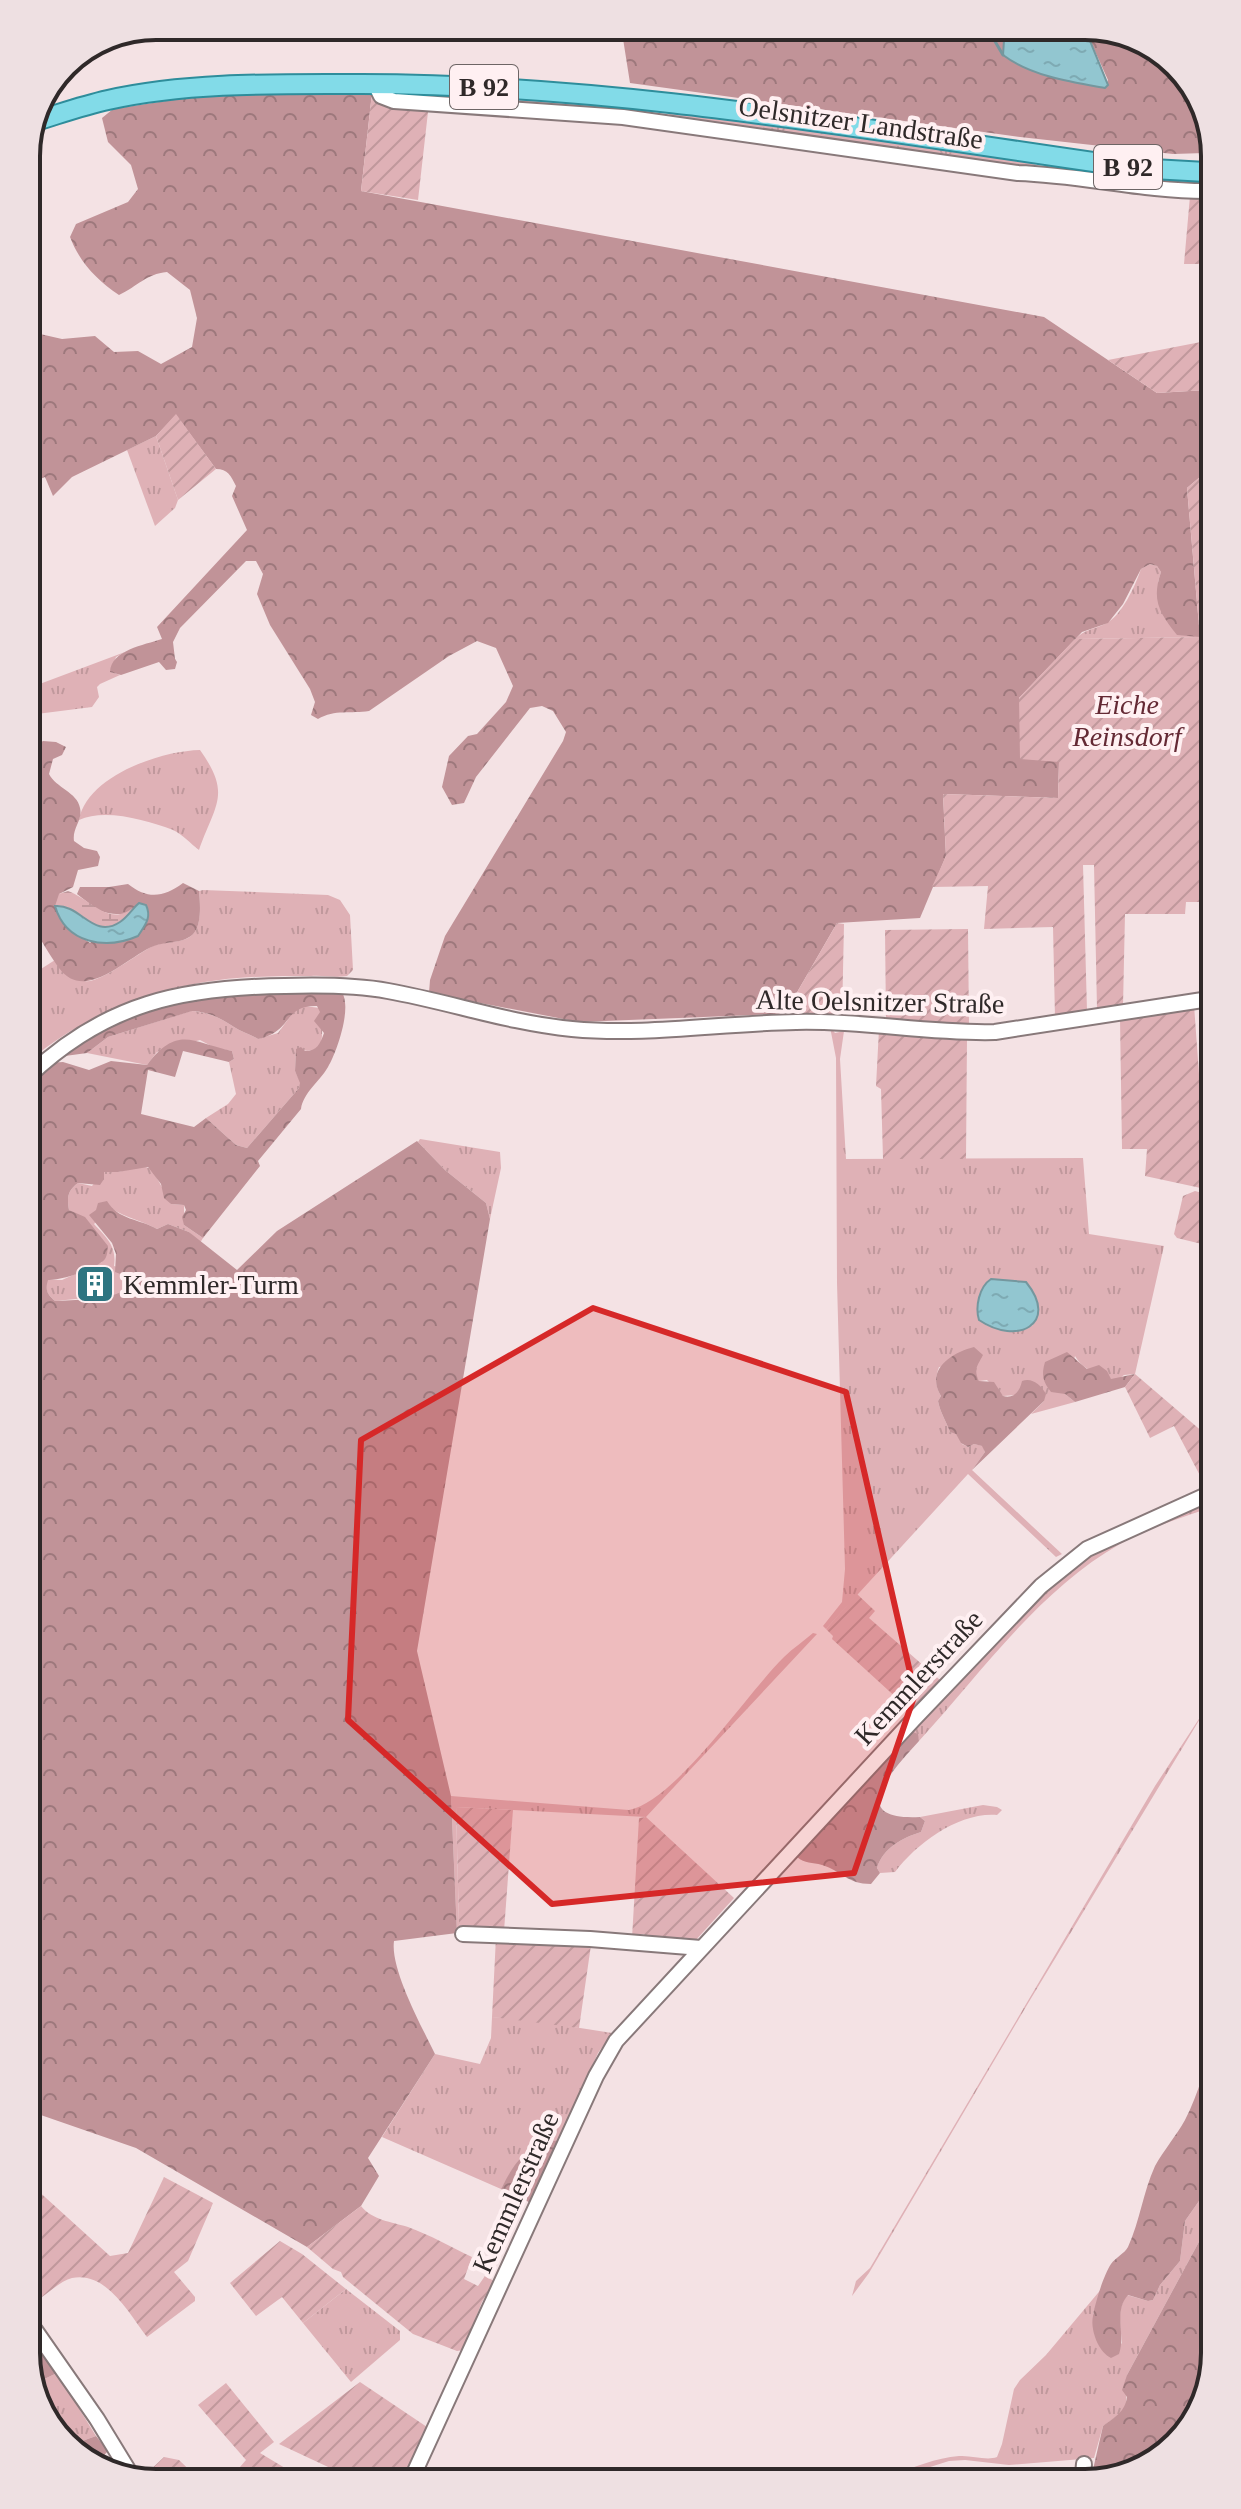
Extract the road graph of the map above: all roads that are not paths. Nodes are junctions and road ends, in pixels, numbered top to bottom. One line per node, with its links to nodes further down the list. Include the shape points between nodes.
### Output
1 (375, 84): 2 (main road, Oelsnitzer Landstraße / B 92, via 545,90); 3 (main road, Oelsnitzer Landstraße / B 92, via 144,94); 4 (street, Oelsnitzer Landstraße, via 385,99 394,101)
2 (663, 103): 4 (street); 5 (main road, Oelsnitzer Landstraße / B 92)
3 (47, 118)
4 (662, 124): 5 (street, Oelsnitzer Landstraße, via 1018,173)
5 (1052, 165): 6 (main road, Oelsnitzer Landstraße / B 92); 7 (street, Oelsnitzer Landstraße, via 1134,187)
6 (1201, 172)
7 (1201, 191)
8 (1201, 1000): 9 (street, Alte Oelsnitzer Straße, via 995,1032 838,1022 574,1030 359,987 233,986 158,1000 97,1025)
9 (40, 1066)
10 (1201, 1498): 12 (street, Kemmlerstraße, via 1087,1549 1041,1586)
11 (463, 1934): 12 (street)
12 (701, 1948): 15 (street, Kemmlerstraße, via 616,2041 596,2076)
13 (40, 2337): 14 (street)
14 (125, 2465)
15 (416, 2469)

